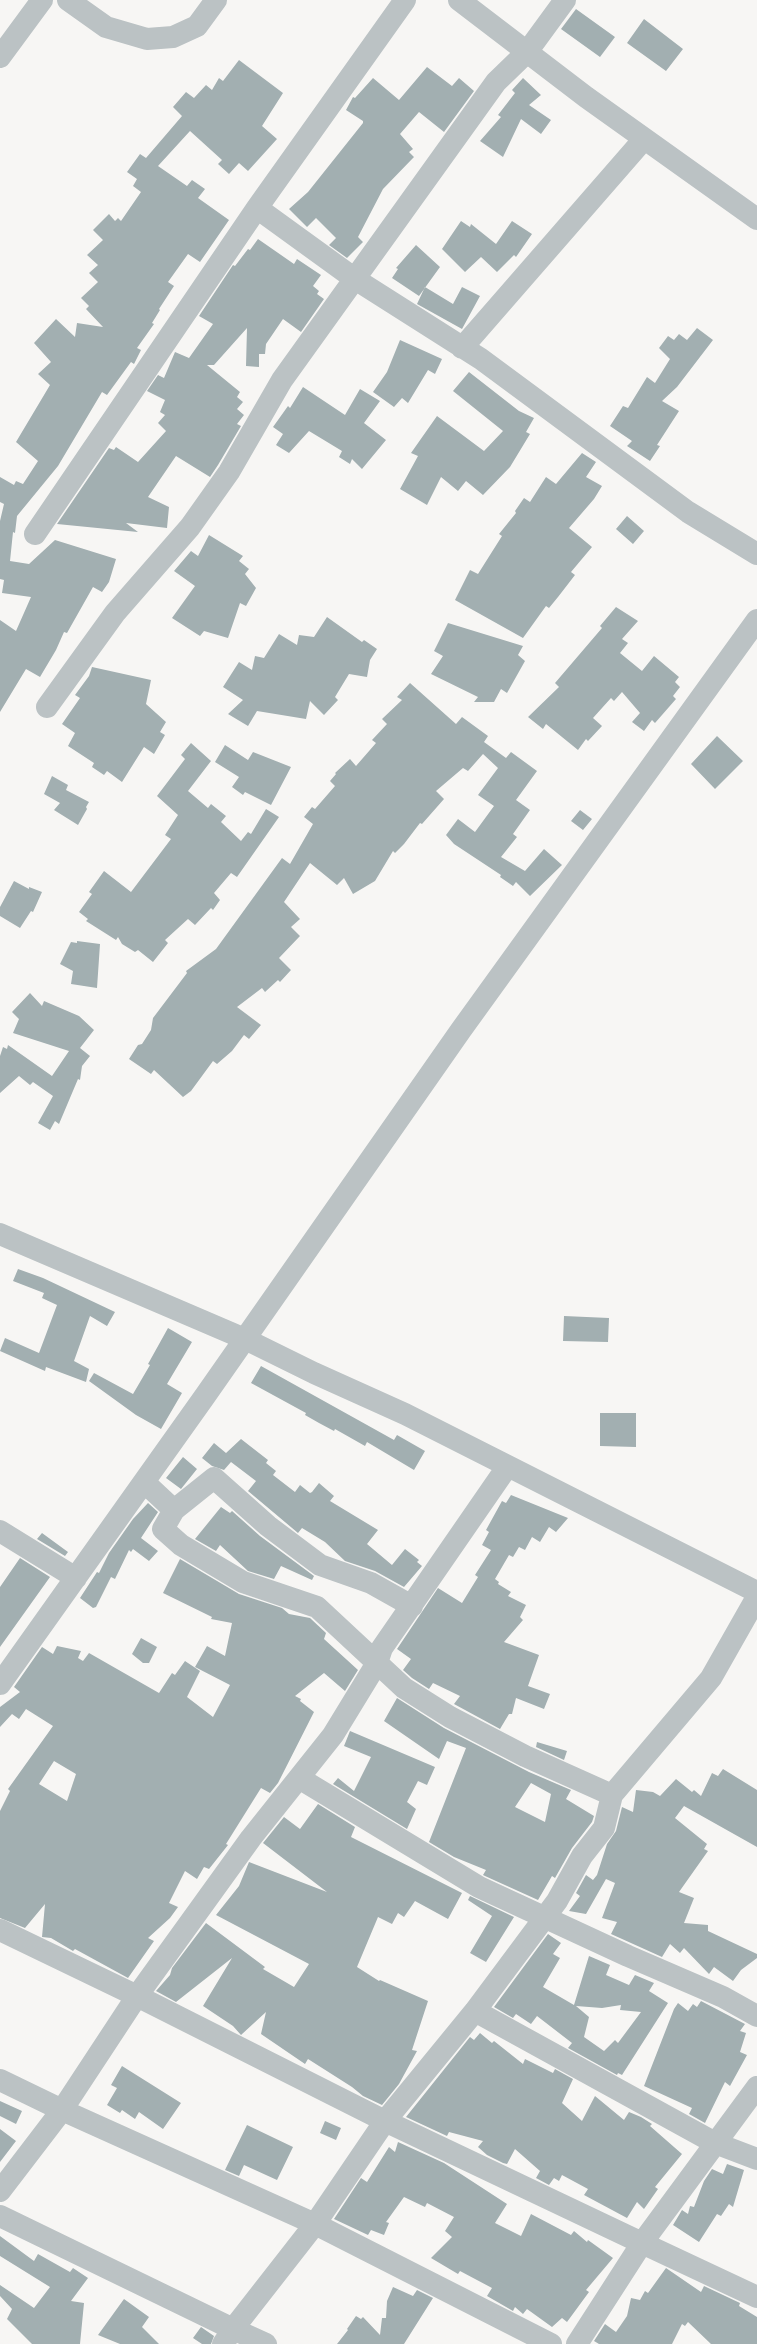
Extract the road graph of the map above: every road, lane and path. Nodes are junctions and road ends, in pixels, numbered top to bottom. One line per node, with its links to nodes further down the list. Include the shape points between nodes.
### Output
1 (42, 0): 8 (street)
2 (68, 0): 3 (street, via 106,27 147,39 173,37 197,26)
3 (216, 0)
4 (405, 0): 10 (street)
5 (459, 0): 7 (street)
6 (565, 0): 7 (street)
7 (527, 52): 9 (street); 12 (street, via 496,82)
8 (0, 57)
9 (644, 139): 11 (street); 13 (street)
10 (257, 208): 12 (street); 14 (street)
11 (757, 219)
12 (355, 279): 13 (street); 17 (street, via 282,380 229,472 190,527 115,613)
13 (462, 348): 15 (street, via 688,512)
14 (35, 534)
15 (757, 554)
16 (757, 620): 19 (street, via 461,1030)
17 (47, 707)
18 (0, 1234): 19 (street)
19 (245, 1338): 20 (street, via 314,1373 405,1414); 21 (street)
20 (507, 1467): 25 (street); 27 (street)
21 (144, 1482): 22 (street); 24 (street)
22 (174, 1510): 27 (street, via 214,1478 268,1526 320,1564 372,1583); 28 (street, via 163,1529 181,1545 243,1582 317,1607)
23 (0, 1531): 24 (street)
24 (76, 1578): 29 (street)
25 (757, 1592)
26 (757, 1597): 31 (street, via 711,1678)
27 (412, 1606): 28 (street, via 382,1648)
28 (377, 1663): 30 (street, via 333,1735); 31 (street, via 404,1688 450,1717 525,1756)
29 (4, 1671)
30 (299, 1778): 32 (street, via 479,1887); 34 (street, via 251,1838)
31 (612, 1795): 32 (street, via 604,1828 582,1856)
32 (545, 1917): 35 (street); 36 (street, via 723,1997)
33 (0, 1930): 34 (street)
34 (137, 1996): 39 (street); 40 (street)
35 (475, 2011): 40 (street); 41 (street)
36 (757, 2016)
37 (0, 2080): 39 (street)
38 (757, 2086): 41 (street)
39 (62, 2110): 43 (street); 45 (street)
40 (385, 2121): 45 (street); 46 (street)
41 (715, 2143): 42 (street); 46 (street)
42 (757, 2159)
43 (0, 2192)
44 (0, 2216): 48 (street)
45 (315, 2224): 48 (street); 50 (street)
46 (642, 2243): 47 (street); 51 (street)
47 (757, 2297)
48 (228, 2336): 49 (street)
49 (266, 2344)
50 (551, 2344)
51 (577, 2344)

